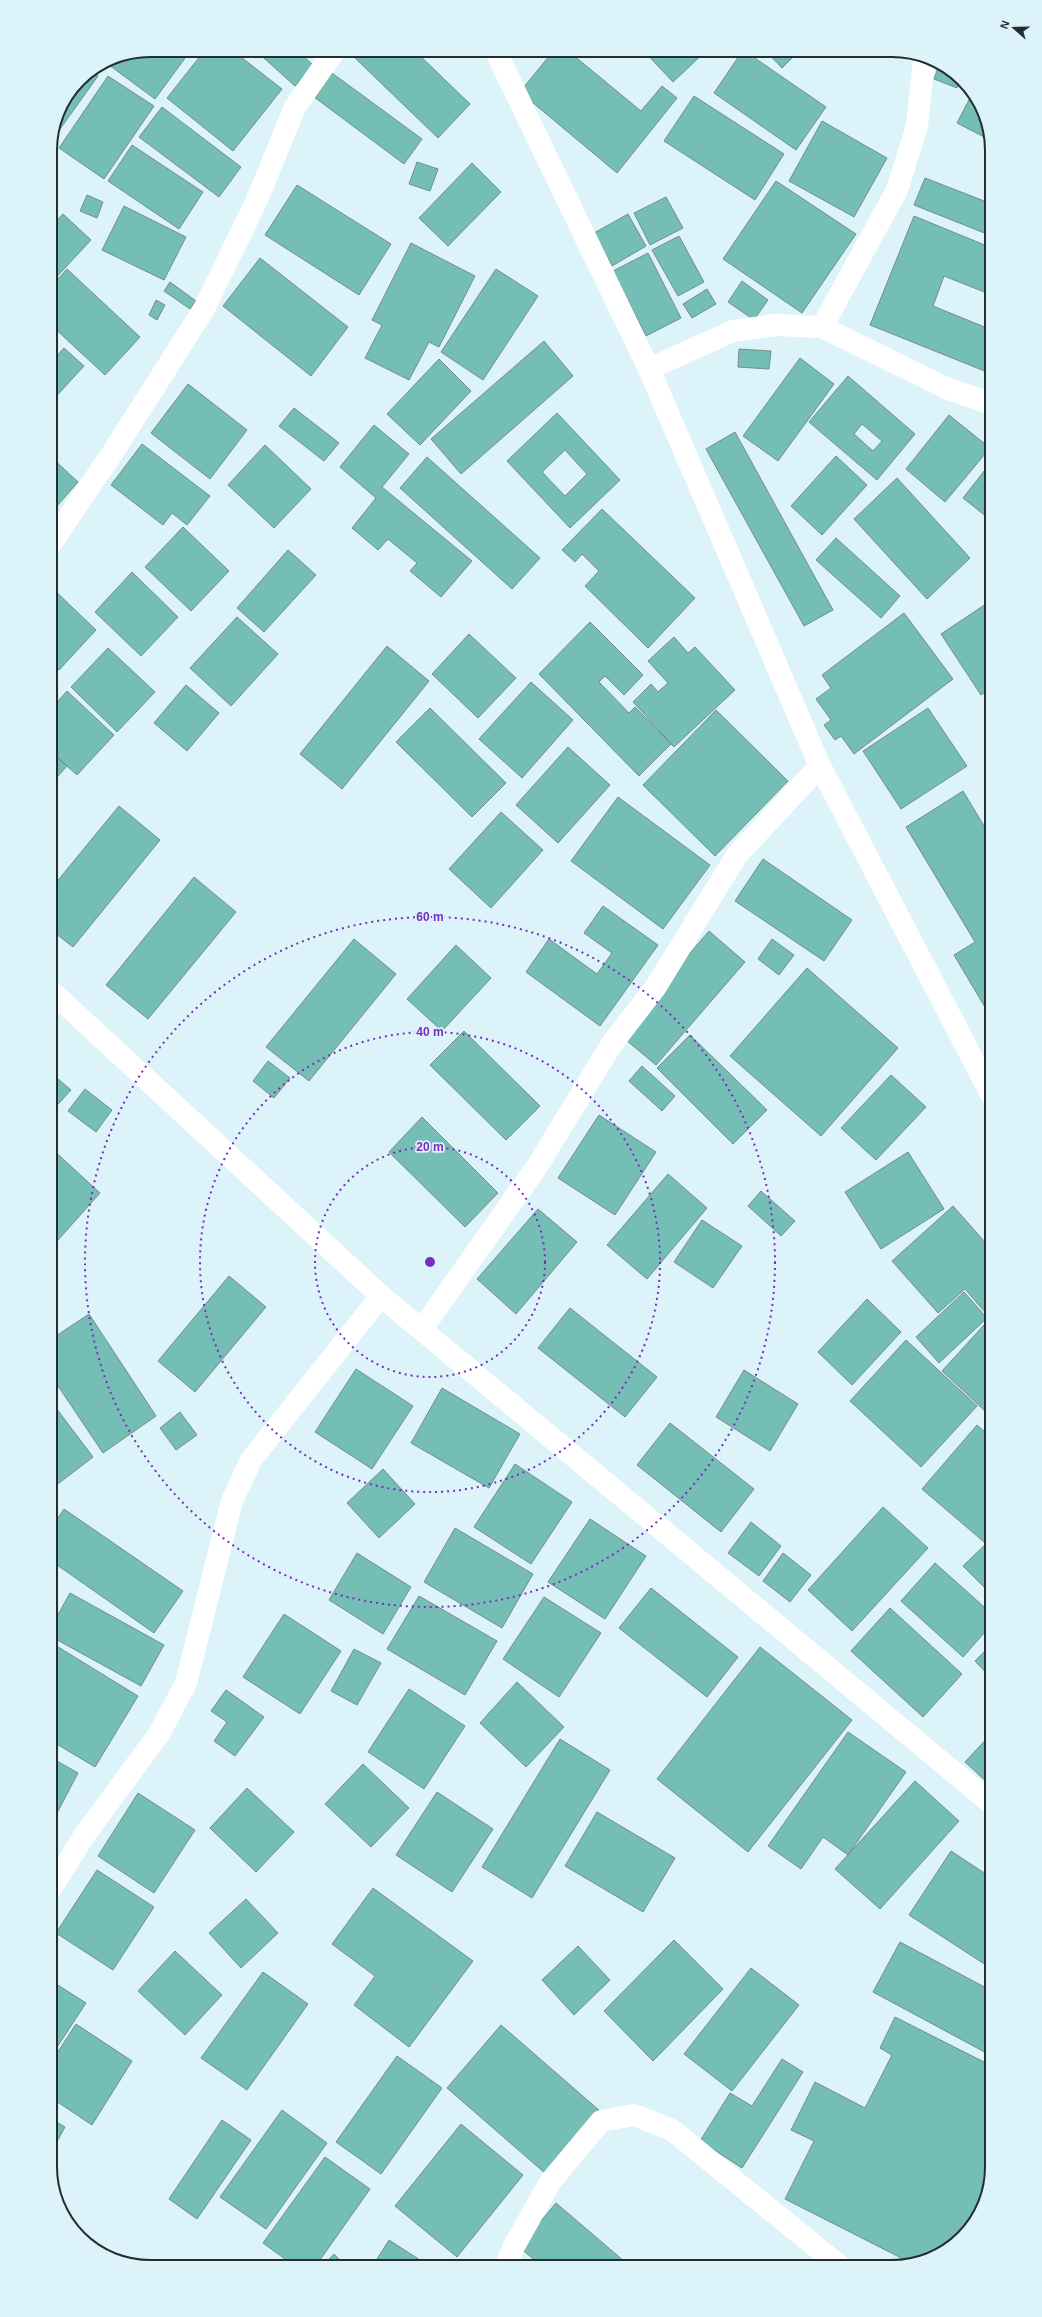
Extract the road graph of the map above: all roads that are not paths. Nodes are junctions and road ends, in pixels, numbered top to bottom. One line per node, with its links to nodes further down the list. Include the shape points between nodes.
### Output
1 (330, 57): 7 (street, via 295,107 256,202 204,309)
2 (498, 57): 5 (street)
3 (924, 63): 4 (street, via 917,126 897,190)
4 (822, 327): 5 (street, via 775,325 732,331); 6 (street, via 946,388)
5 (649, 369): 8 (street)
6 (985, 402)
7 (57, 535)
8 (820, 766): 10 (street); 12 (street, via 737,855 655,988 611,1045 538,1165)
9 (57, 996): 11 (street)
10 (985, 1083)
11 (381, 1296): 12 (street); 14 (street, via 251,1460 232,1501 186,1683 159,1734 86,1833)
12 (422, 1329): 13 (street)
13 (985, 1798)
14 (57, 1879)
15 (508, 2260): 16 (street, via 550,2182 601,2121 634,2115 672,2130)
16 (832, 2260)

